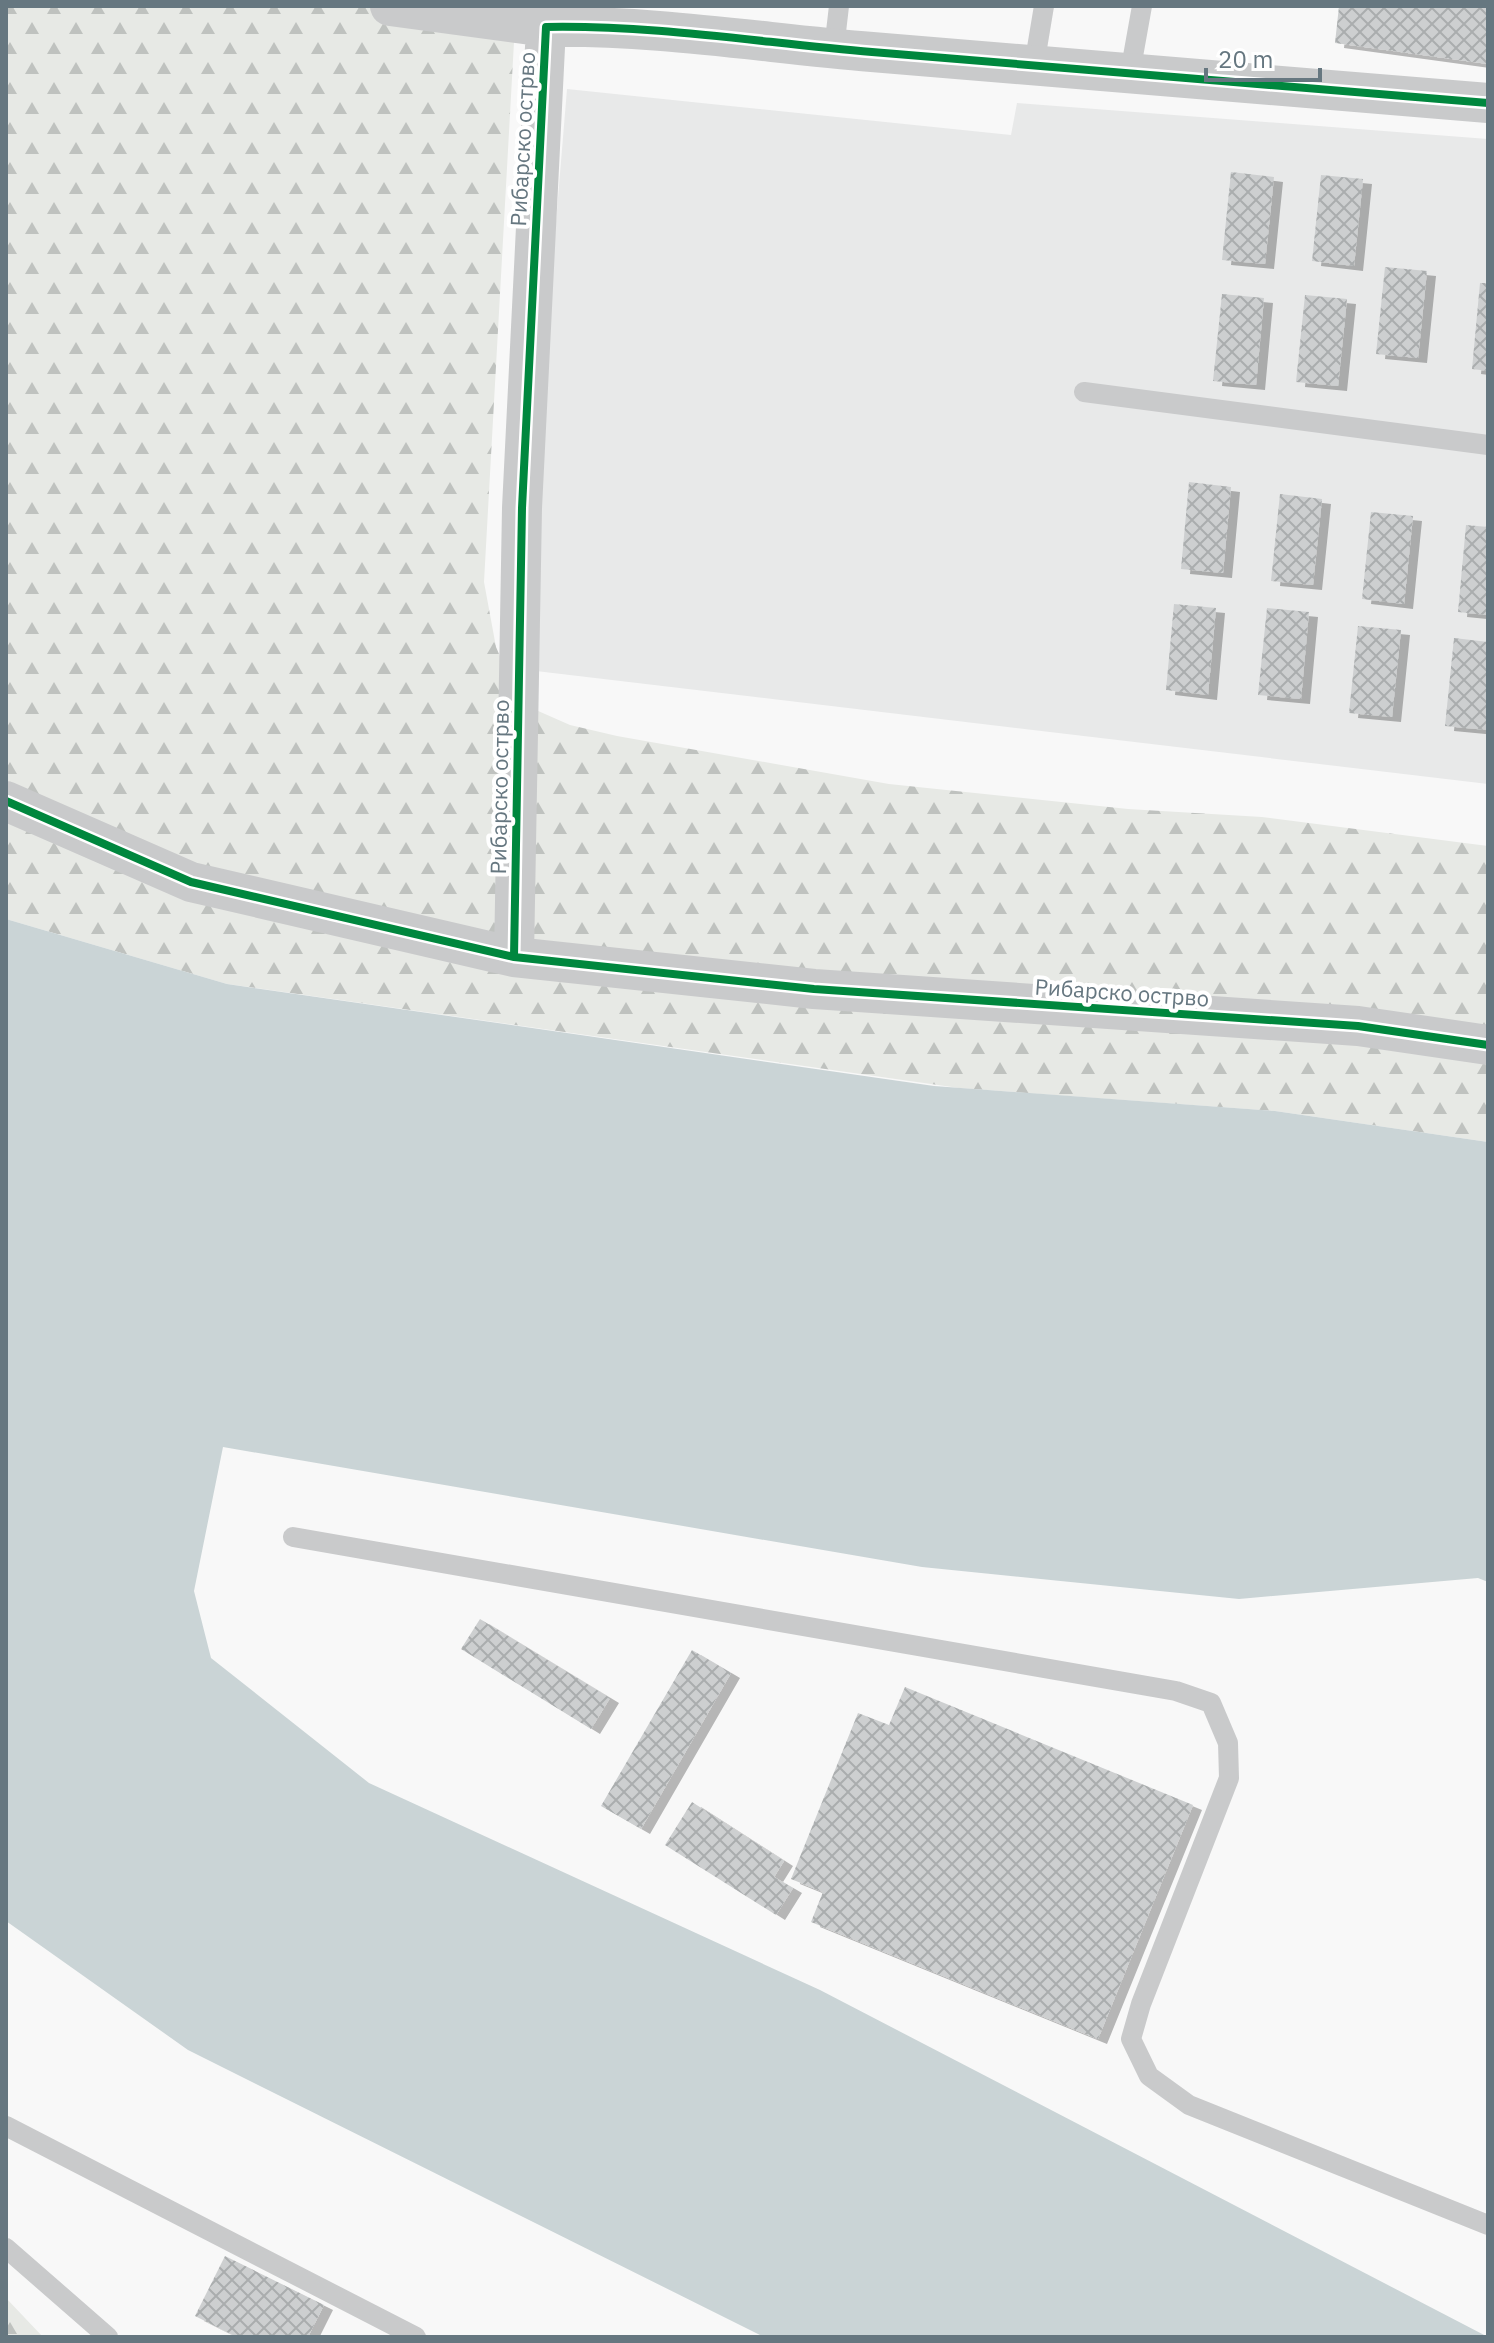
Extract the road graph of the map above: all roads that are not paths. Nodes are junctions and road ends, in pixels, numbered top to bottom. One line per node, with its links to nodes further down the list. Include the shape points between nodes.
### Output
1 (390, 6): 5 (street)
2 (839, 6): 6 (lane)
3 (1044, 6): 7 (lane)
4 (1142, 6): 8 (lane)
5 (546, 27): 6 (street, Рибарско острво, via 678,31); 13 (street, Рибарско острво, via 522,508)
6 (834, 49): 7 (street, Рибарско острво)
7 (1034, 66): 8 (street, Рибарско острво)
8 (1130, 73): 9 (street, Рибарско острво)
9 (1488, 103)
10 (1084, 392): 11 (lane)
11 (1488, 445)
12 (6, 801): 13 (street, Рибарско острво, via 191,882)
13 (514, 957): 14 (street, Рибарско острво, via 814,989 1358,1026)
14 (1488, 1045)
15 (293, 1537): 17 (lane, via 1161,1688 1211,1703 1228,1743 1229,1778 1131,2039 1149,2076 1189,2105)
16 (6, 2126): 20 (lane)
17 (1488, 2225)
18 (6, 2248): 19 (lane)
19 (108, 2337)
20 (416, 2337)

